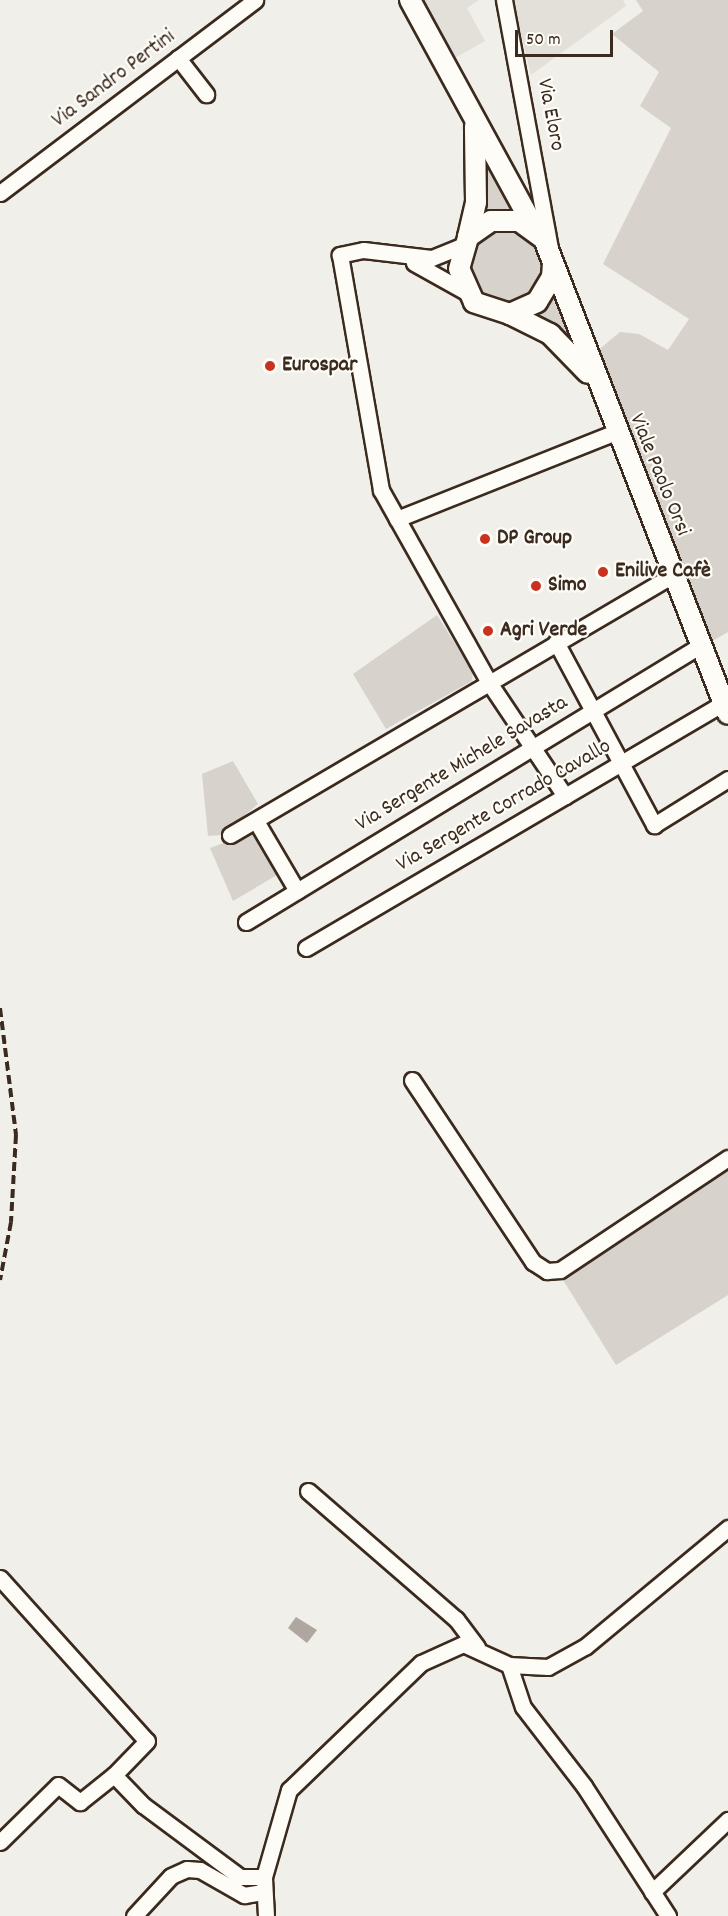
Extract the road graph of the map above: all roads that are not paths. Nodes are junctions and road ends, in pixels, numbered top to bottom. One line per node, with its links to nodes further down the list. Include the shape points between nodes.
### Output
1 (255, 0): 4 (street, Via Sandro Pertini)
2 (410, 0): 6 (main road)
3 (504, 0): 8 (street, Via Eloro)
4 (178, 58): 5 (street); 7 (street, Via Sandro Pertini)
5 (206, 94)
6 (474, 118): 9 (main road); 10 (main road, via 478,155)
7 (0, 193)
8 (545, 203): 9 (street); 12 (street, Via Eloro)
9 (527, 222): 10 (main road, via 491,221); 12 (main road)
10 (466, 241): 11 (street, via 431,258); 13 (main road, via 459,268)
11 (397, 256): 13 (street, via 440,273); 17 (street, via 363,250 340,255 381,490)
12 (552, 257): 14 (main road, via 552,278 537,302); 15 (main road)
13 (466, 292): 14 (main road, via 485,309)
14 (510, 314): 15 (main road, via 572,352)
15 (598, 387): 16 (main road, Viale Paolo Orsi)
16 (616, 432): 17 (street); 18 (main road, Viale Paolo Orsi)
17 (397, 519): 21 (street)
18 (673, 575): 19 (street); 20 (main road, Viale Paolo Orsi)
19 (556, 642): 21 (street); 23 (street)
20 (701, 645): 22 (main road, Viale Paolo Orsi); 23 (street, Via Sergente Michele Savasta)
21 (490, 684): 24 (street); 28 (street)
22 (726, 709): 25 (street, Via Sergente Corrado Cavallo)
23 (594, 710): 24 (street, Via Sergente Michele Savasta); 25 (street)
24 (533, 747): 27 (street); 30 (street, Via Sergente Michele Savasta)
25 (621, 764): 26 (street, via 654,825); 27 (street, Via Sergente Corrado Cavallo)
26 (727, 782)
27 (565, 796): 32 (street, Via Sergente Corrado Cavallo)
28 (256, 821): 29 (street); 30 (street)
29 (230, 835)
30 (297, 891): 31 (street, Via Sergente Michele Savasta)
31 (246, 922)
32 (306, 948)
33 (412, 1080): 34 (street, via 533,1262 547,1270 560,1270)
34 (728, 1158)
35 (308, 1491): 38 (street, via 456,1619)
36 (728, 1528): 39 (street, via 586,1646 548,1667)
37 (2, 1583): 40 (street, via 147,1740)
38 (477, 1647): 39 (street); 43 (street, via 450,1646 421,1663 305,1771 282,1803)
39 (509, 1665): 44 (street, via 523,1707)
40 (114, 1775): 42 (street, via 80,1802 58,1785); 43 (street, via 143,1805 240,1877)
41 (728, 1820): 44 (street)
42 (0, 1842)
43 (263, 1885): 45 (street, via 234,1892 200,1870 187,1869 171,1876); 46 (street)
44 (652, 1892): 47 (street)
45 (134, 1916)
46 (266, 1916)
47 (668, 1916)

